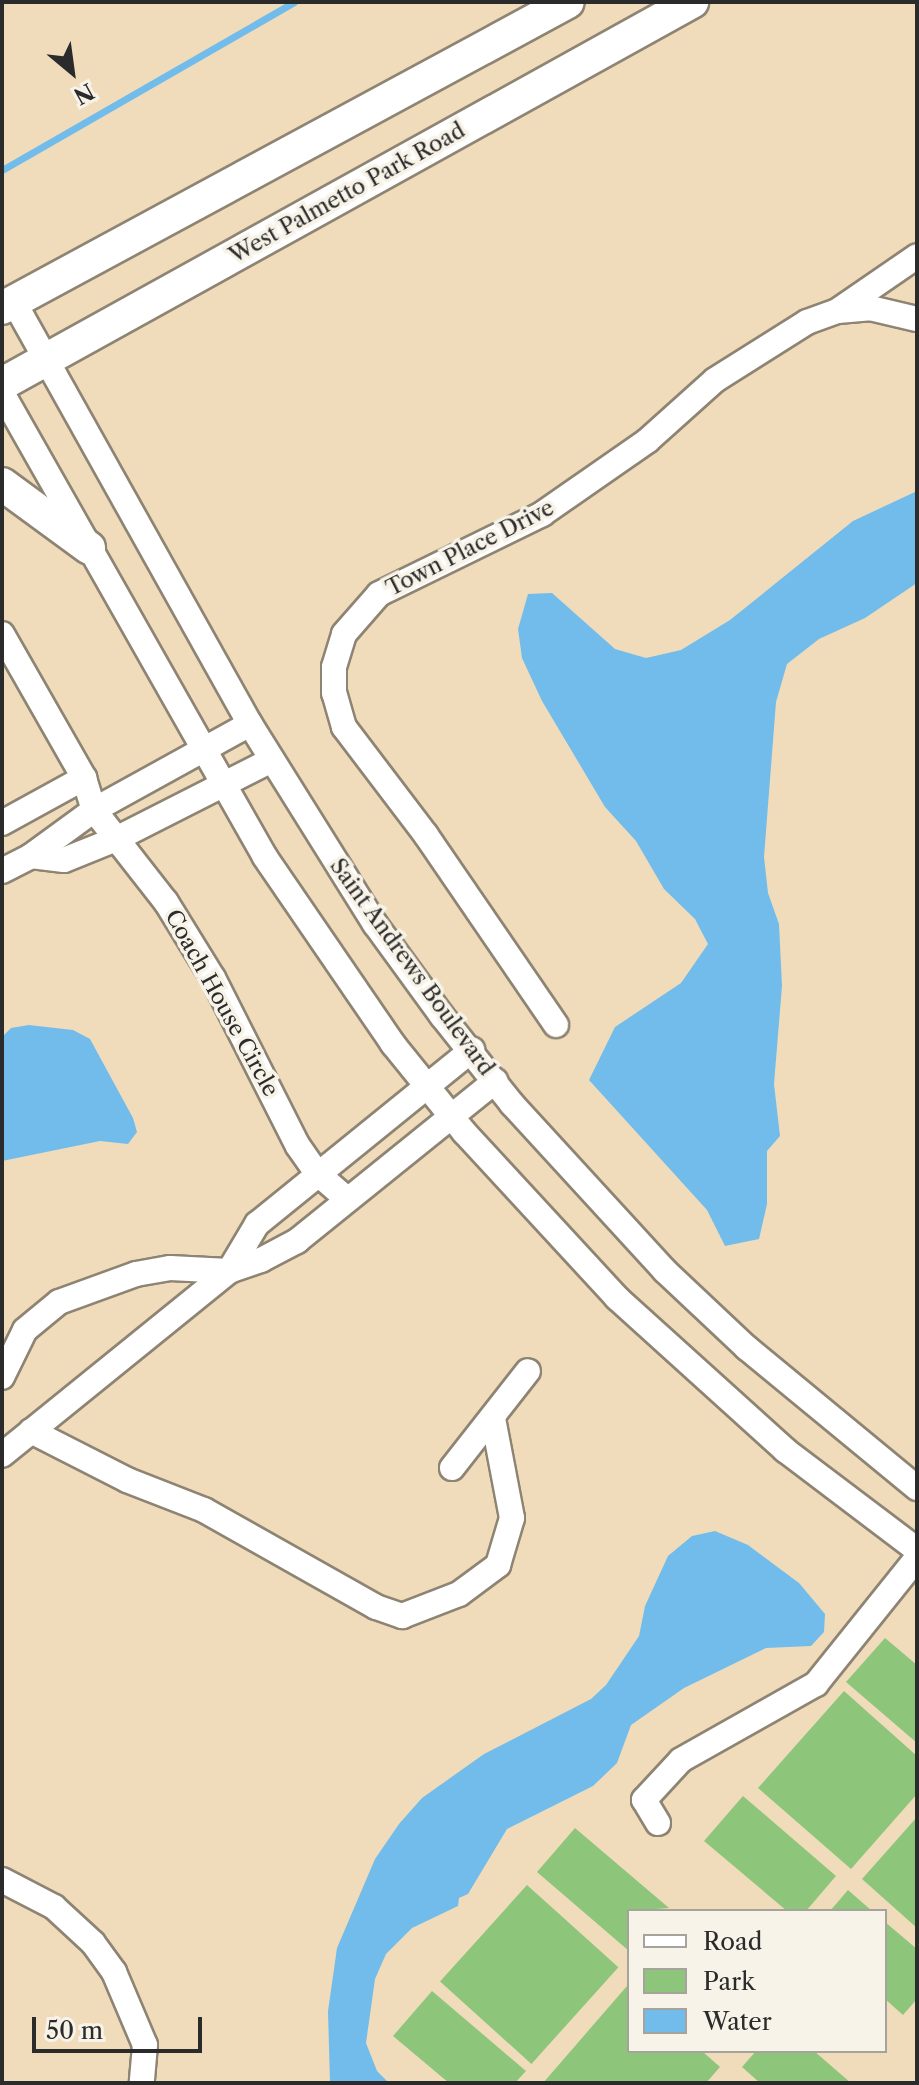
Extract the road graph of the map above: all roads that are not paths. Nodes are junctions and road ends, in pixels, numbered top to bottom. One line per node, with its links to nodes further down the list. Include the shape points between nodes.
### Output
1 (568, 2): 4 (main road)
2 (692, 2): 7 (main road, West Palmetto Park Road)
3 (917, 258): 5 (street)
4 (8, 305): 7 (street, Saint Andrews Boulevard)
5 (838, 311): 6 (street, Town Place Drive, via 882,308); 23 (street, Town Place Drive, via 754,351 647,441 542,514 379,594 353,619 341,642 334,693 344,727 426,835)
6 (917, 319)
7 (47, 359): 8 (main road, West Palmetto Park Road); 13 (street, Saint Andrews Boulevard)
8 (2, 384)
9 (2, 393): 11 (street)
10 (2, 484): 11 (main road)
11 (89, 548): 14 (street)
12 (2, 634): 16 (street, Coach House Circle)
13 (250, 724): 14 (street); 15 (street, Saint Andrews Boulevard)
14 (206, 752): 17 (street); 18 (street)
15 (272, 760): 17 (street); 24 (street, Saint Andrews Boulevard, via 375,924)
16 (84, 778): 18 (street, Coach House Circle); 19 (street)
17 (226, 787): 20 (street); 26 (street, via 327,952)
18 (94, 810): 20 (street, Coach House Circle); 21 (street)
19 (2, 823)
20 (116, 839): 21 (street, via 64,860); 28 (street, Coach House Circle, via 166,902 213,978)
21 (31, 856): 22 (street)
22 (2, 871)
23 (556, 1025)
24 (472, 1050): 25 (street, Saint Andrews Boulevard); 26 (street)
25 (495, 1081): 27 (street); 37 (street, Saint Andrews Boulevard, via 665,1271 758,1358)
26 (428, 1087): 27 (street); 28 (street)
27 (449, 1113): 29 (street); 38 (street, via 539,1217 699,1376)
28 (317, 1173): 29 (street, Coach House Circle); 30 (street, via 257,1224)
29 (347, 1199): 30 (street, via 297,1241)
30 (229, 1271): 32 (street, via 170,1268 96,1284 59,1302 25,1330); 34 (street)
31 (528, 1371): 33 (street)
32 (2, 1377)
33 (493, 1418): 34 (street, via 512,1518 498,1565 459,1594 402,1616 376,1607 216,1516 127,1480); 36 (street)
34 (31, 1431): 35 (street)
35 (2, 1455)
36 (452, 1468)
37 (917, 1488)
38 (917, 1550)
39 (917, 1558): 40 (street, via 816,1684 681,1760 644,1800)
40 (658, 1823)
41 (2, 1880): 42 (street, via 54,1907 93,1943 114,1972 145,2045)
42 (142, 2083)

